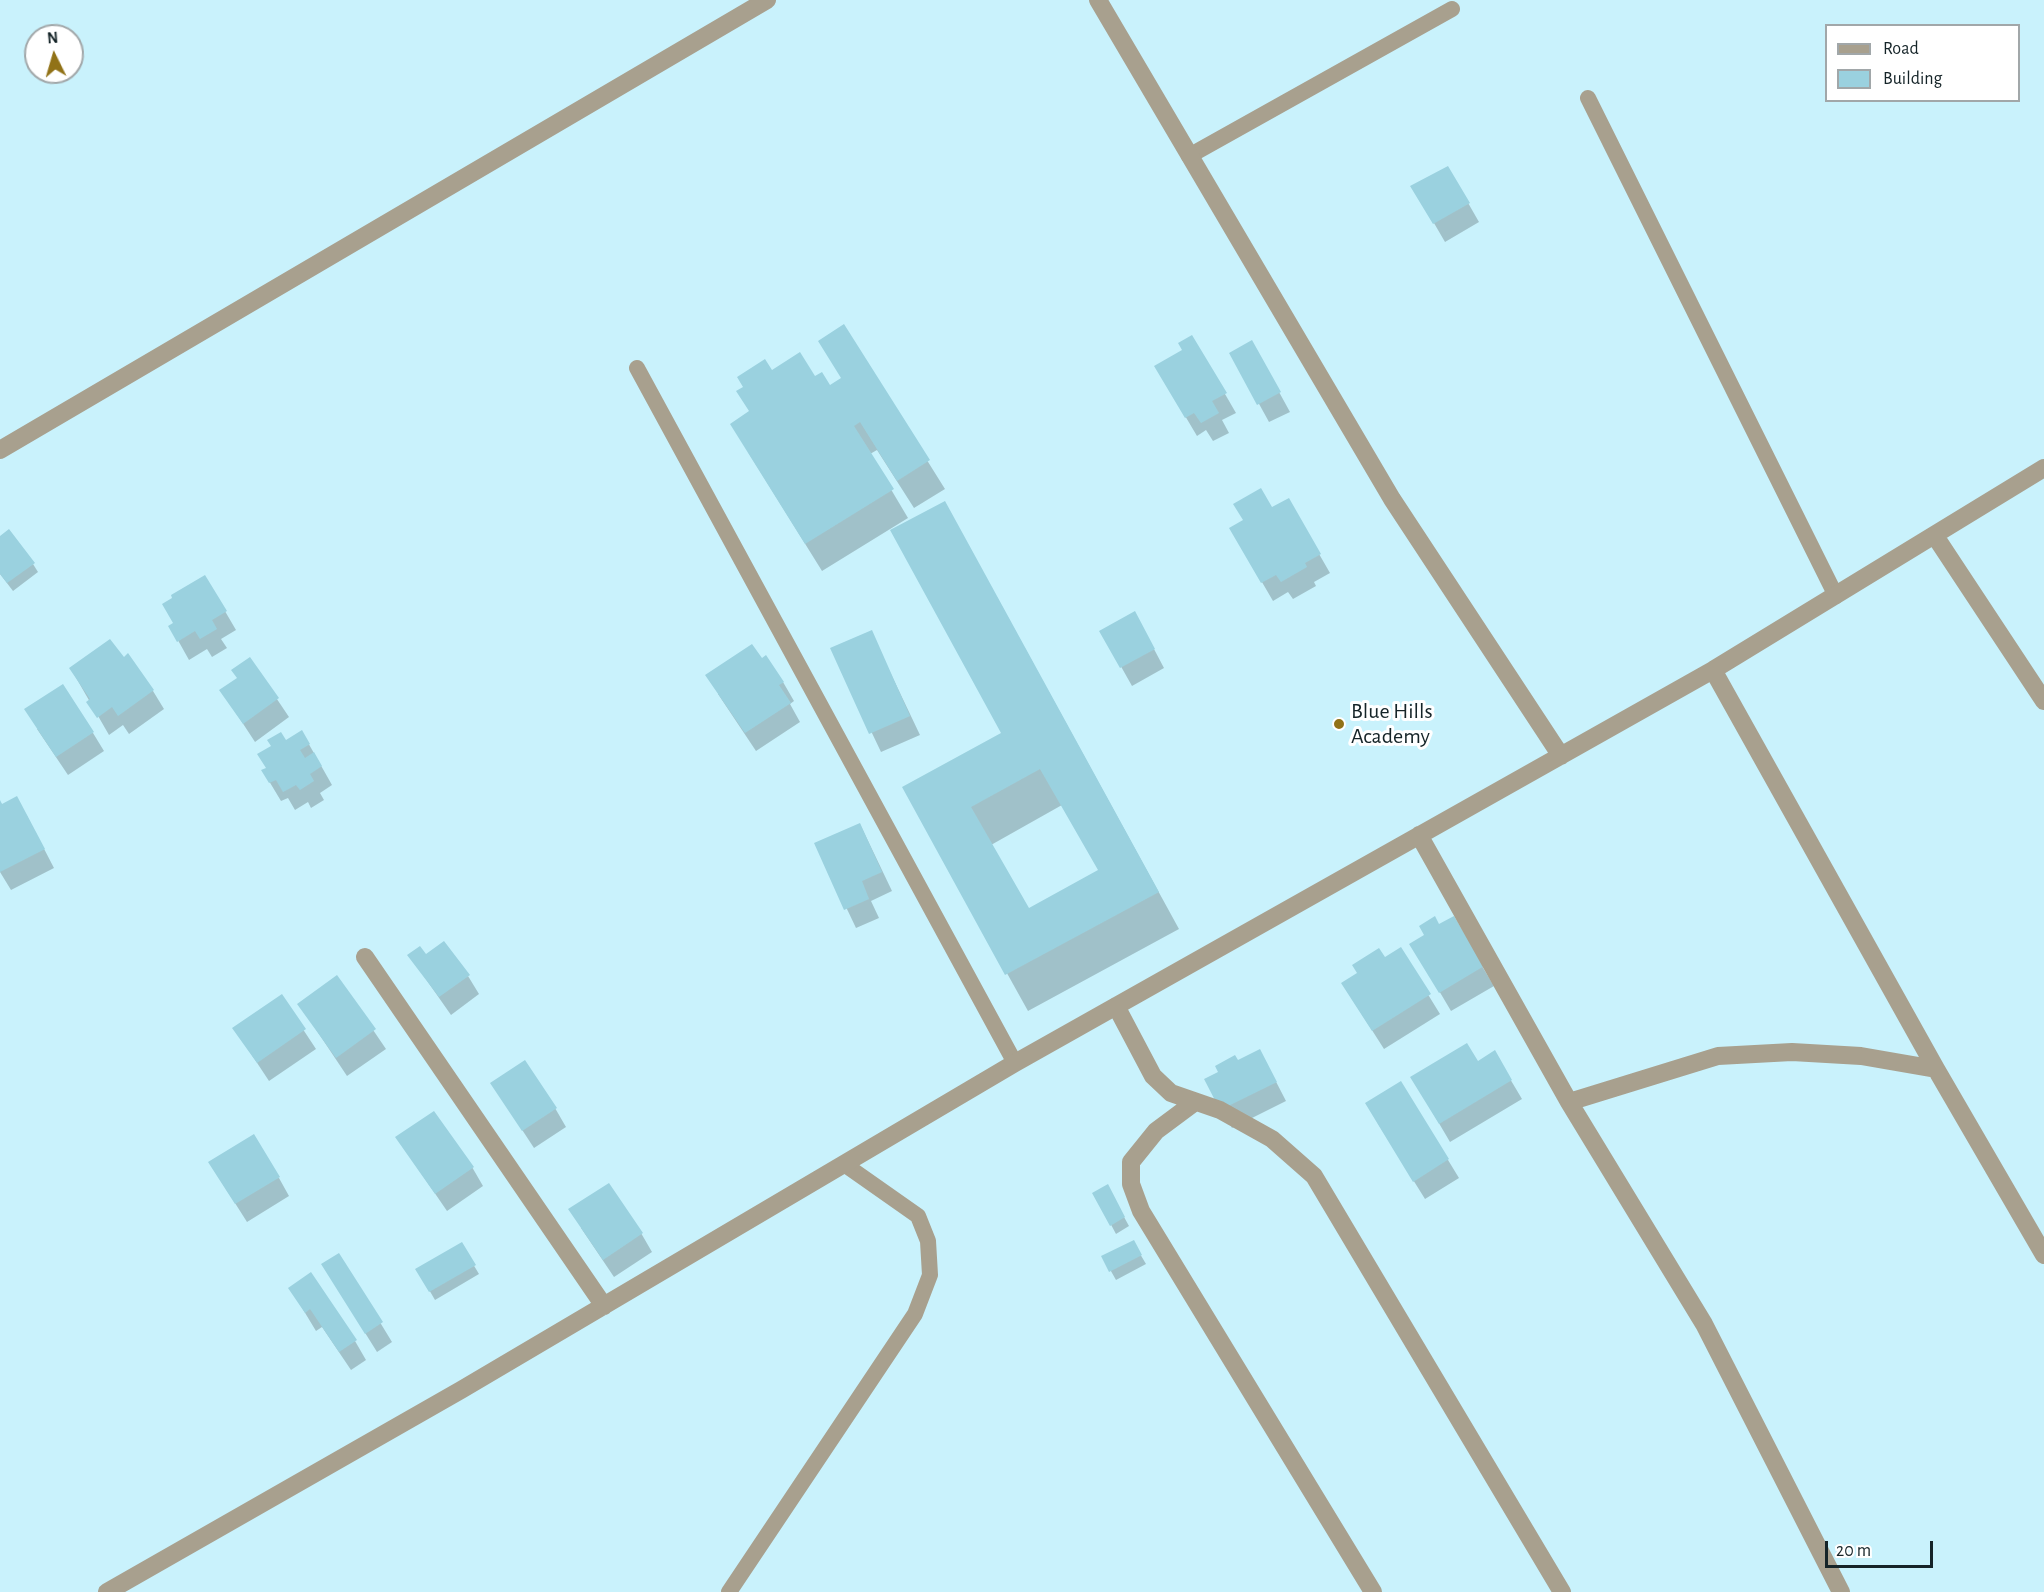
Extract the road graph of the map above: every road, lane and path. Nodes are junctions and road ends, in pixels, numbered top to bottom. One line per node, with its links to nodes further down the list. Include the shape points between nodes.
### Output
1 (767, 0): 7 (street)
2 (1098, 0): 5 (street)
3 (1452, 9): 5 (lane)
4 (1588, 98): 10 (lane)
5 (1190, 156): 13 (street, via 1392,500)
6 (637, 368): 17 (lane)
7 (0, 450)
8 (2044, 468): 9 (street)
9 (1935, 536): 10 (street); 12 (street)
10 (1836, 596): 11 (street)
11 (1713, 670): 13 (street); 18 (street)
12 (2044, 701)
13 (1561, 756): 14 (street)
14 (1419, 834): 16 (street); 20 (street)
15 (365, 957): 23 (street)
16 (1116, 1006): 17 (street); 19 (street, via 1153,1076 1171,1093)
17 (1015, 1063): 21 (street)
18 (1936, 1069): 20 (street, via 1861,1056 1815,1053 1718,1056); 22 (street)
19 (1195, 1102): 26 (street, via 1156,1131 1131,1162 1131,1184 1140,1211); 27 (street, via 1220,1110 1272,1139 1314,1176)
20 (1569, 1102): 28 (street, via 1704,1324)
21 (844, 1164): 23 (street); 25 (lane, via 918,1216 928,1241 930,1275 915,1314)
22 (2044, 1255)
23 (604, 1306): 24 (street)
24 (107, 1592)
25 (729, 1592)
26 (1373, 1592)
27 (1562, 1592)
28 (1842, 1592)

